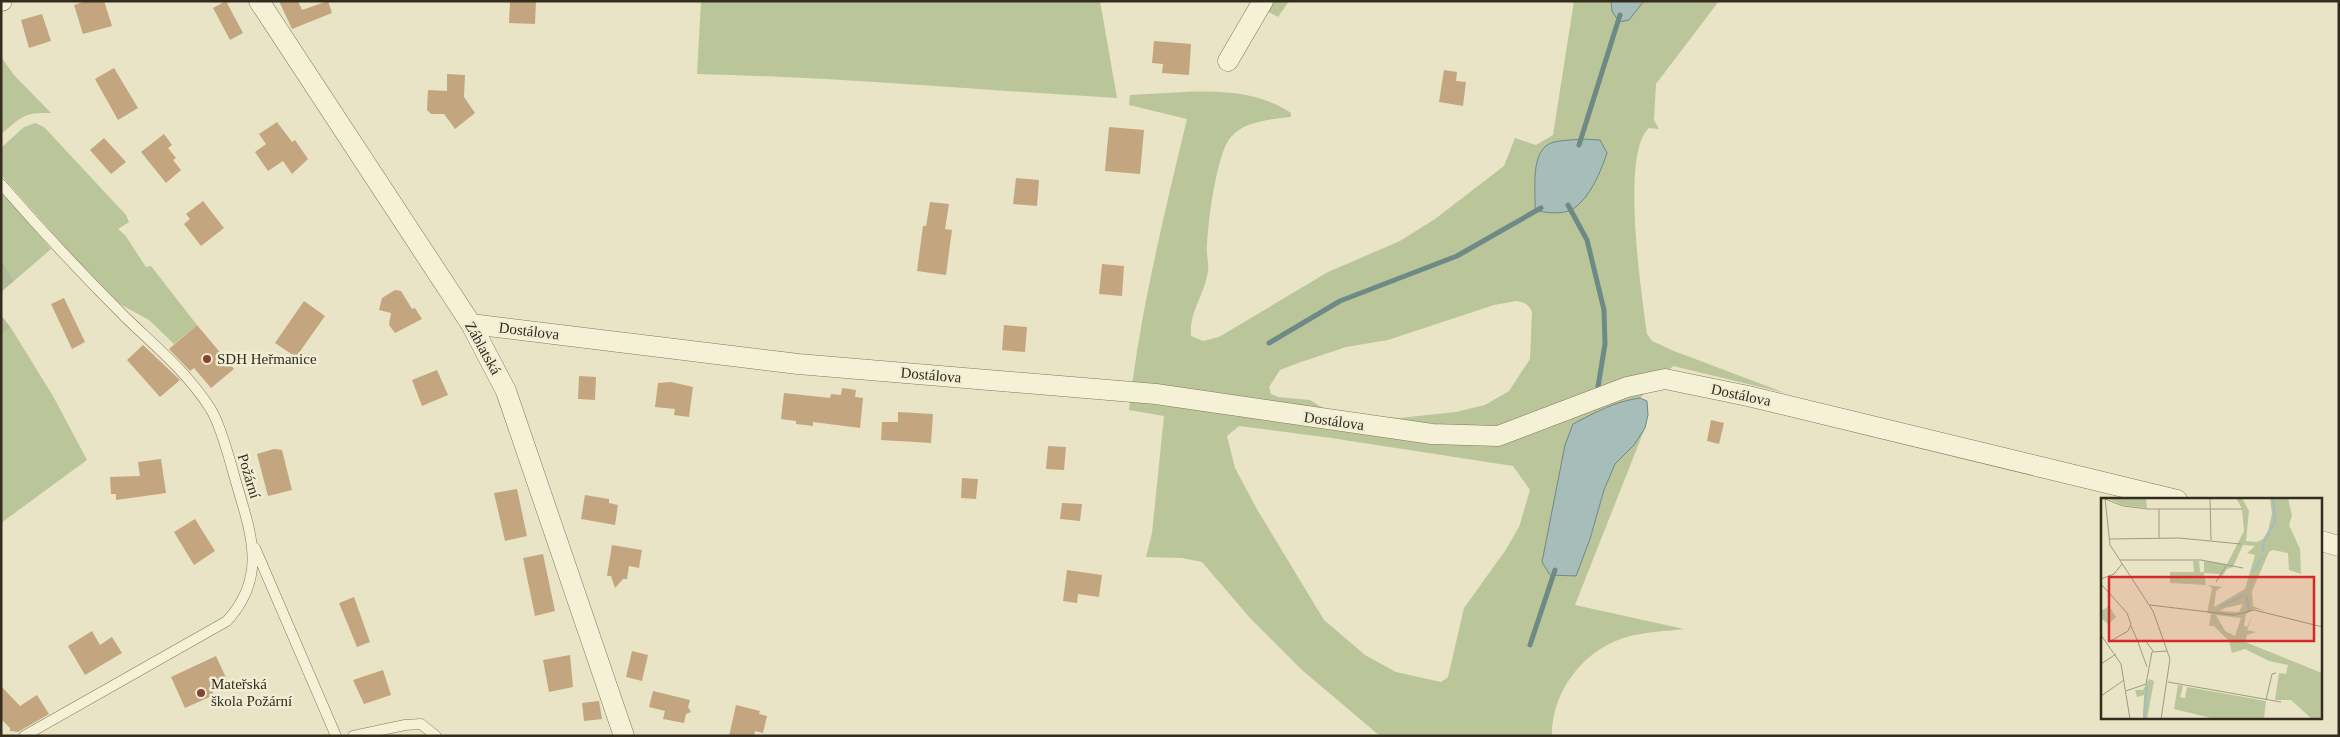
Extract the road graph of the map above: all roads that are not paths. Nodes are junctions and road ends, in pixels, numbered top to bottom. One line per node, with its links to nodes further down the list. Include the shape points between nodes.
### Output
1 (259, 1): 5 (street, Záblatská)
2 (1263, 1): 3 (street)
3 (1228, 61)
4 (1, 184): 8 (lane, Požární, via 60,251 180,367 211,409 231,464)
5 (471, 324): 6 (street, Dostálova, via 798,364 1156,394 1432,434 1498,436 1626,386 1665,379 1748,396); 14 (street, Záblatská, via 506,391)
6 (2169, 498)
7 (2322, 540): 9 (street)
8 (253, 544): 10 (lane, Požární, via 248,588 228,621); 11 (lane)
9 (2339, 546)
10 (24, 736)
11 (336, 736)
12 (353, 736): 13 (lane, via 405,724 421,724)
13 (436, 736)
14 (624, 736)

